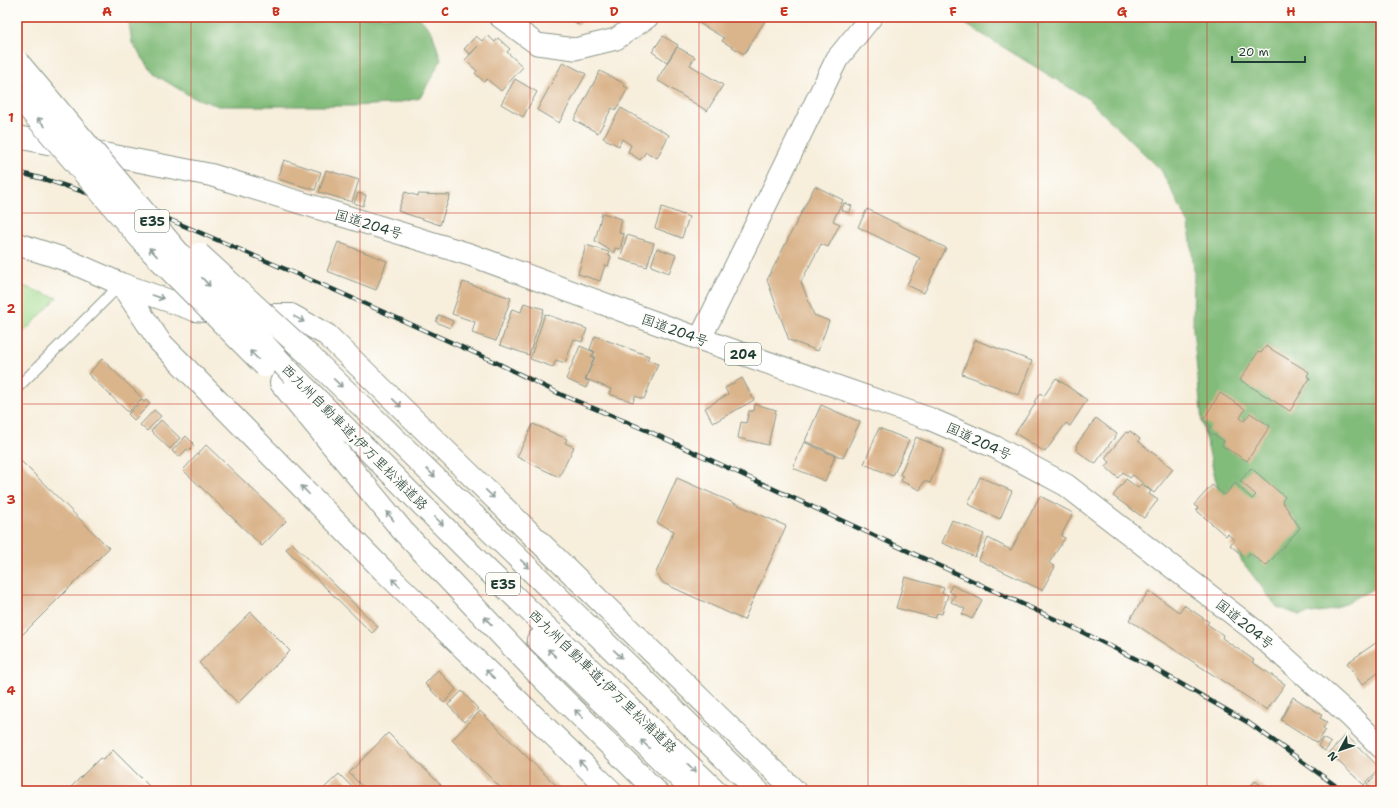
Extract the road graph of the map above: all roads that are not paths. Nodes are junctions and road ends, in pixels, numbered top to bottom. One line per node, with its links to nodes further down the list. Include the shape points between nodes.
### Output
1 (500, 17): 2 (street, via 537,44 575,49 616,38)
2 (648, 17)
3 (871, 17): 9 (main road, via 837,58)
4 (17, 61): 10 (main road, 西九州自動車道;伊万里松浦道路 / E35, one-way to 10, bridge); 17 (main road, one-way to 17, bridge, via 180,237 310,356)
5 (17, 94): 10 (main road, 西九州自動車道;伊万里松浦道路 / E35, one-way to 5, bridge, via 151,251)
6 (17, 137): 9 (main road, 国道204号 / 204, via 211,175 471,255)
7 (17, 244): 8 (main road, via 64,258)
8 (121, 284): 11 (lane); 13 (main road, one-way to 8, via 384,571 166,348); 18 (main road, one-way to 18, via 195,310 291,315 327,335)
9 (700, 339): 12 (main road, 国道204号 / 204, via 930,419 995,446 1066,486 1254,630 1350,716)
10 (287, 379): 14 (main road, one-way to 10, via 537,673 402,530); 15 (main road, 西九州自動車道;伊万里松浦道路 / E35, one-way to 10, via 469,573); 16 (main road, 西九州自動車道;伊万里松浦道路 / E35, one-way to 16)
11 (17, 388)
12 (1381, 748)
13 (611, 791)
14 (656, 791)
15 (693, 791)
16 (716, 791)
17 (758, 791)
18 (795, 791)

